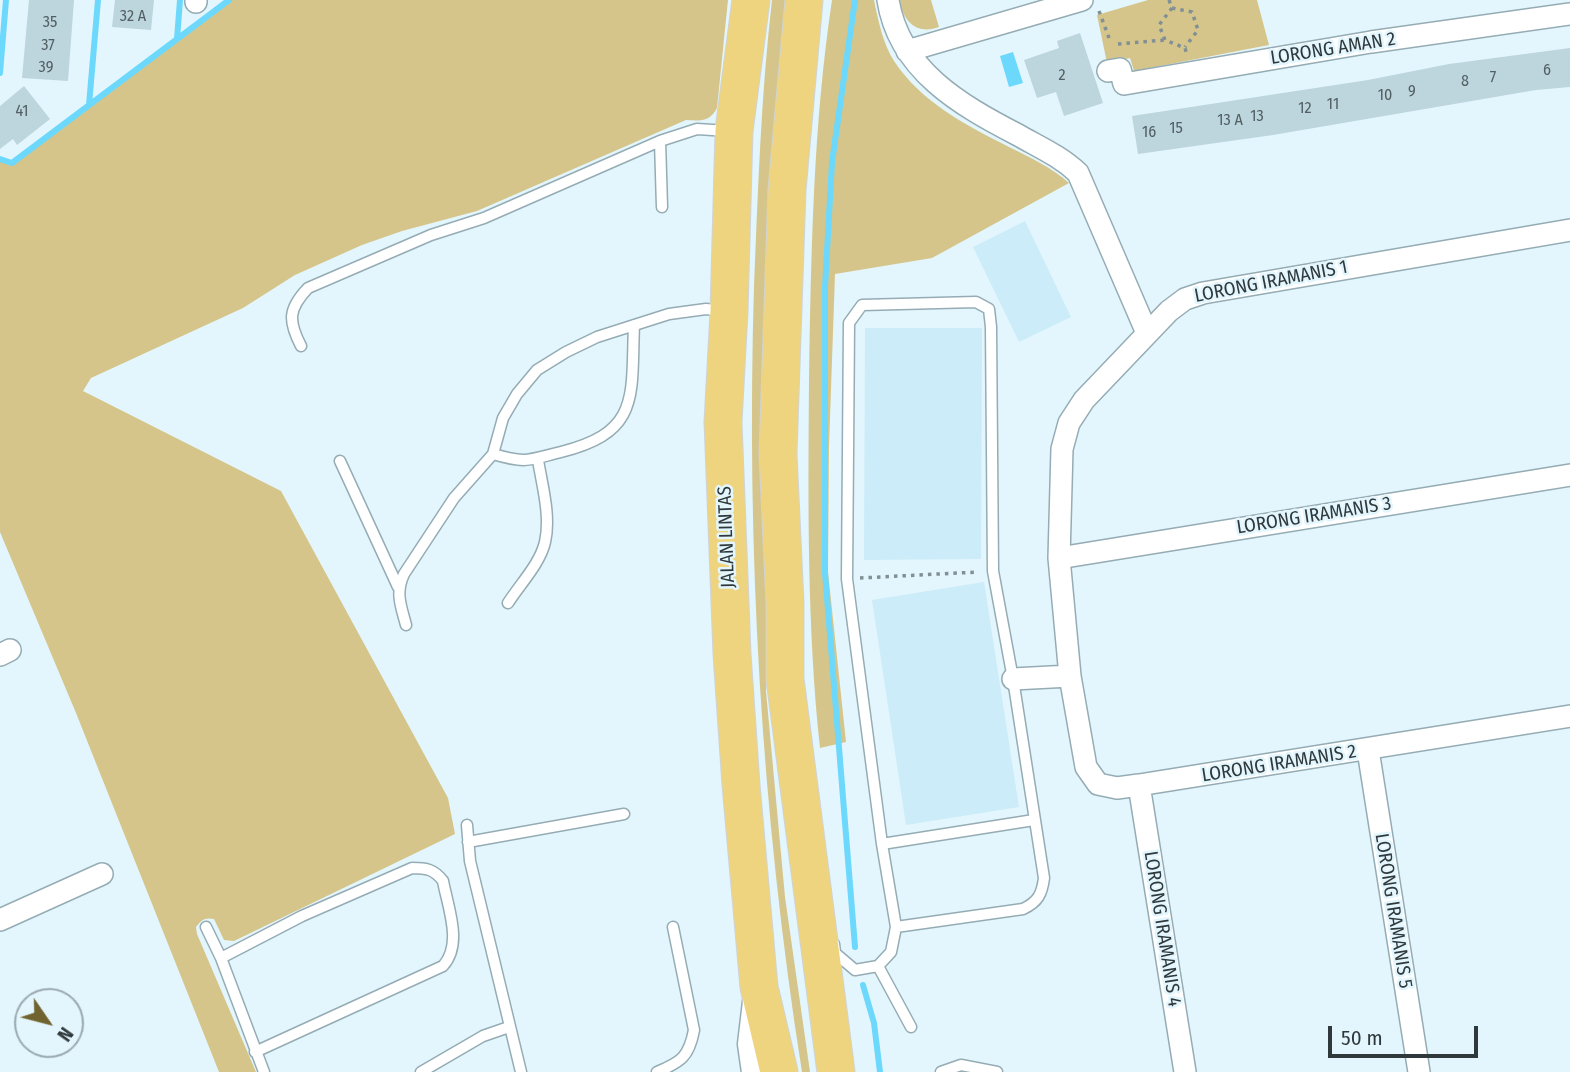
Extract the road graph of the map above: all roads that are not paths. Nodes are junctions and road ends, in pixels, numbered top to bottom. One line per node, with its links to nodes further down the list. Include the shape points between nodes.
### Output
1 (804, 0): 25 (highway, via 787,190 778,454)
2 (888, 0): 6 (street)
3 (1090, 4): 6 (street)
4 (748, 7): 8 (highway, JALAN LINTAS)
5 (1570, 14): 7 (street, LORONG AMAN 2, via 1124,84 1120,69)
6 (907, 51): 14 (street, via 934,84 968,109 1064,159 1078,173)
7 (1108, 71)
8 (734, 131): 9 (lane, via 697,129); 12 (highway, JALAN LINTAS)
9 (660, 141): 10 (lane); 15 (lane, via 308,288 295,302 290,326)
10 (662, 207)
11 (1570, 230): 14 (street, LORONG IRAMANIS 1, via 1203,293 1185,299)
12 (729, 312): 13 (lane, via 669,313); 43 (highway, JALAN LINTAS, via 723,422 726,521 738,745)
13 (634, 325): 16 (lane, via 597,337 537,370 503,418); 17 (lane, via 628,406 618,425 599,440)
14 (1147, 333): 20 (street, LORONG IRAMANIS 1, via 1084,400 1069,423 1062,449)
15 (301, 346)
16 (493, 454): 17 (lane, via 517,461); 21 (lane, via 454,498)
17 (538, 460): 22 (lane, via 545,542)
18 (340, 461): 21 (lane)
19 (1570, 475): 20 (street, LORONG IRAMANIS 3)
20 (1059, 558): 24 (street, LORONG IRAMANIS 1)
21 (398, 587): 23 (lane)
22 (508, 603)
23 (406, 625)
24 (1070, 676): 26 (street); 29 (street, LORONG IRAMANIS 2, via 1086,767 1098,784 1117,788)
25 (785, 679): 53 (highway, via 775,707 782,808); 54 (highway, via 813,842)
26 (1013, 679): 31 (lane); 34 (lane, via 993,571 989,309 976,302 862,305 849,323 847,579)
27 (1570, 716): 28 (street, LORONG IRAMANIS 2)
28 (1368, 750): 29 (street, LORONG IRAMANIS 2); 58 (street, LORONG IRAMANIS 5)
29 (1139, 785): 57 (street, LORONG IRAMANIS 4)
30 (624, 814): 33 (lane)
31 (1034, 820): 34 (lane); 39 (lane, via 1044,878 1042,893 1034,903 1023,909)
32 (467, 825): 33 (lane)
33 (468, 842): 44 (lane)
34 (882, 844): 39 (lane)
35 (102, 874): 36 (street)
36 (0, 920)
37 (206, 927): 41 (lane)
38 (673, 927): 50 (lane, via 694,1030 684,1058)
39 (896, 927): 42 (lane, via 891,952)
40 (832, 928): 42 (lane, via 835,953 855,970)
41 (221, 958): 46 (lane); 46 (lane, via 412,868 428,868 443,881 454,942 451,957 443,966)
42 (878, 966): 45 (lane)
43 (759, 987): 51 (street, via 752,1044); 52 (highway, JALAN LINTAS)
44 (509, 1027): 48 (lane, via 483,1036); 49 (lane)
45 (911, 1027)
46 (255, 1052): 47 (lane)
47 (264, 1072)
48 (421, 1072)
49 (521, 1072)
50 (657, 1072)
51 (756, 1072)
52 (779, 1072)
53 (817, 1072)
54 (836, 1072)
55 (942, 1072): 56 (lane, via 961,1065)
56 (997, 1072)
57 (1185, 1072)
58 (1419, 1072)

